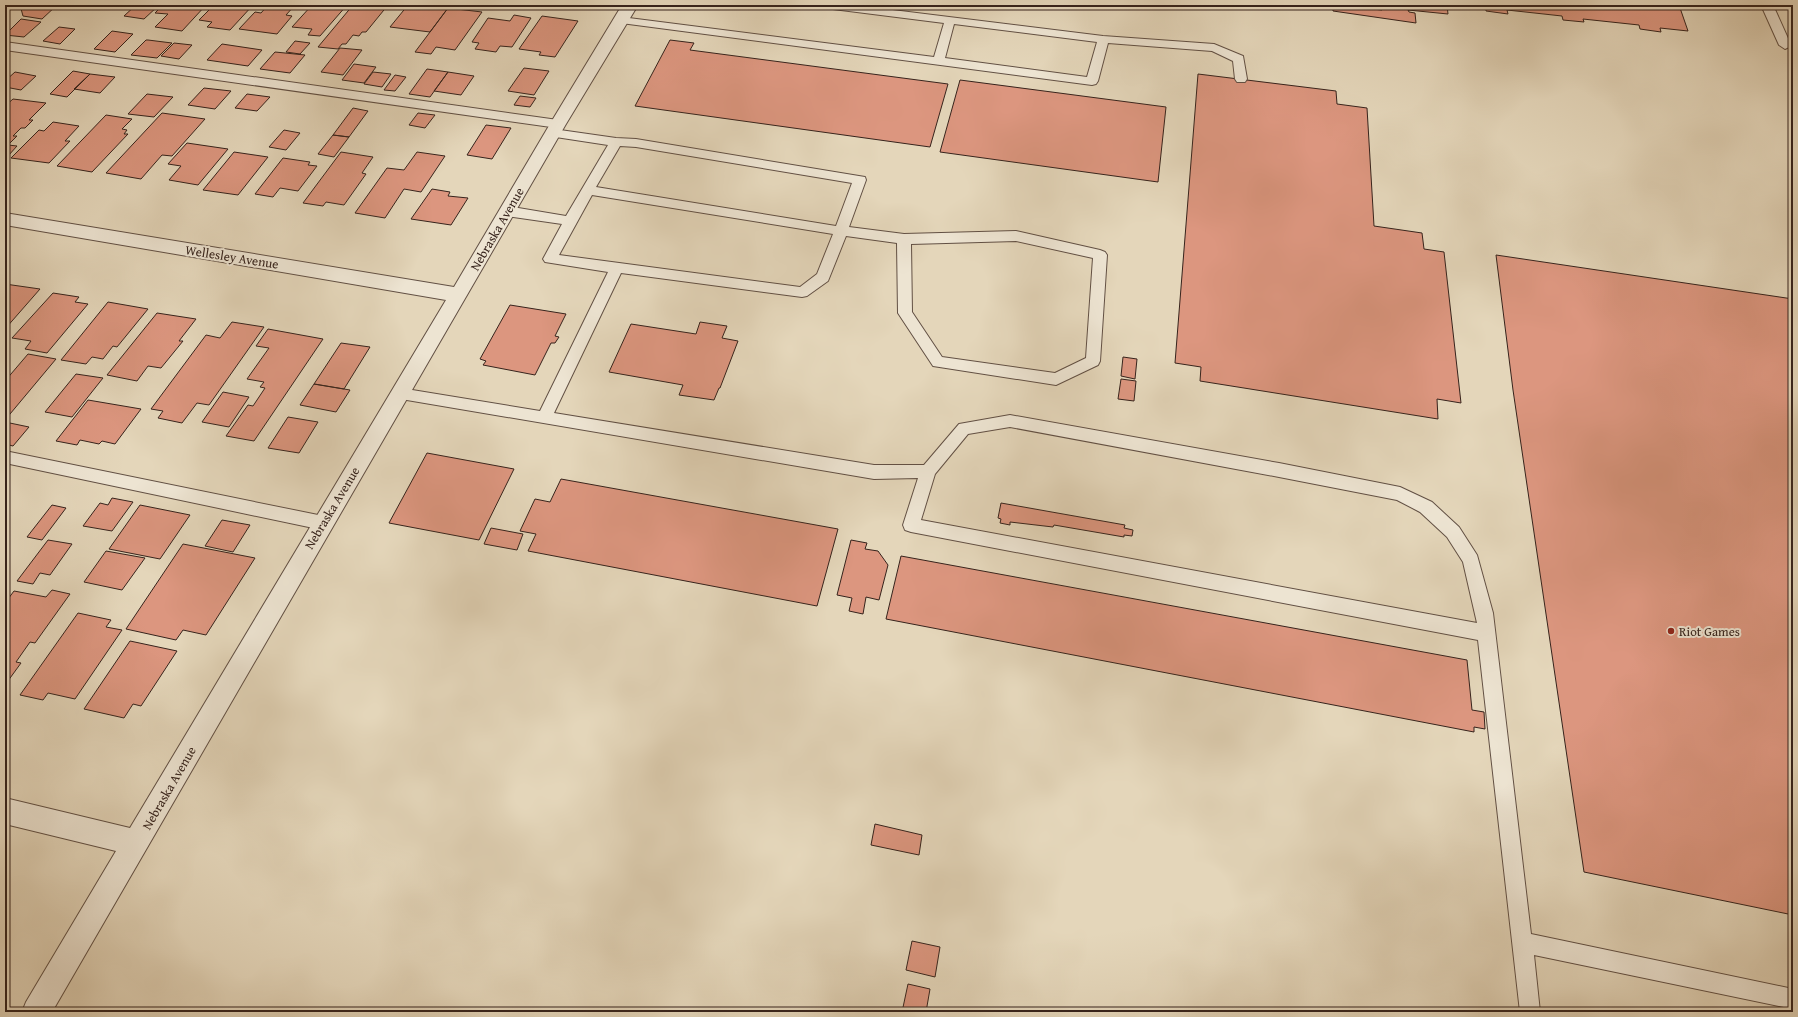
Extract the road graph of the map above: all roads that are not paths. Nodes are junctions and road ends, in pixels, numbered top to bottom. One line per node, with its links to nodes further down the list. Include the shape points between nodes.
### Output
1 (825, 5): 4 (lane)
2 (1767, 5): 6 (lane)
3 (626, 13): 8 (lane); 10 (street, Nebraska Avenue)
4 (950, 20): 5 (lane); 8 (lane)
5 (1103, 40): 8 (lane, via 1092,81); 9 (lane, via 1214,48 1239,59)
6 (1785, 45)
7 (5, 46): 10 (lane)
8 (939, 60)
9 (1241, 79)
10 (555, 129): 11 (lane); 13 (street, Nebraska Avenue)
11 (616, 142): 12 (lane); 16 (lane, via 636,143 860,180)
12 (587, 190): 15 (lane); 16 (lane)
13 (508, 211): 15 (lane); 19 (street, Nebraska Avenue)
14 (5, 219): 19 (street, Wellesley Avenue)
15 (570, 220): 18 (lane, via 550,259)
16 (841, 230): 17 (lane); 18 (lane, via 824,277 802,292)
17 (904, 239): 17 (lane, via 1016,236 1100,255 1093,361 1056,379 938,362 905,313)
18 (617, 267): 21 (lane)
19 (459, 295): 20 (street, Nebraska Avenue)
20 (400, 394): 21 (lane); 24 (street, Nebraska Avenue)
21 (544, 418): 23 (lane, via 874,472)
22 (5, 457): 24 (lane)
23 (928, 471): 25 (lane, via 911,525); 25 (lane, via 964,428 1010,421 1400,494 1426,507 1453,532 1471,560 1484,613)
24 (323, 523): 27 (street, Nebraska Avenue)
25 (1486, 633): 28 (lane)
26 (5, 811): 27 (street)
27 (136, 843): 30 (street, Nebraska Avenue)
28 (1522, 942): 29 (lane); 31 (lane)
29 (1793, 999)
30 (36, 1012)
31 (1530, 1012)

